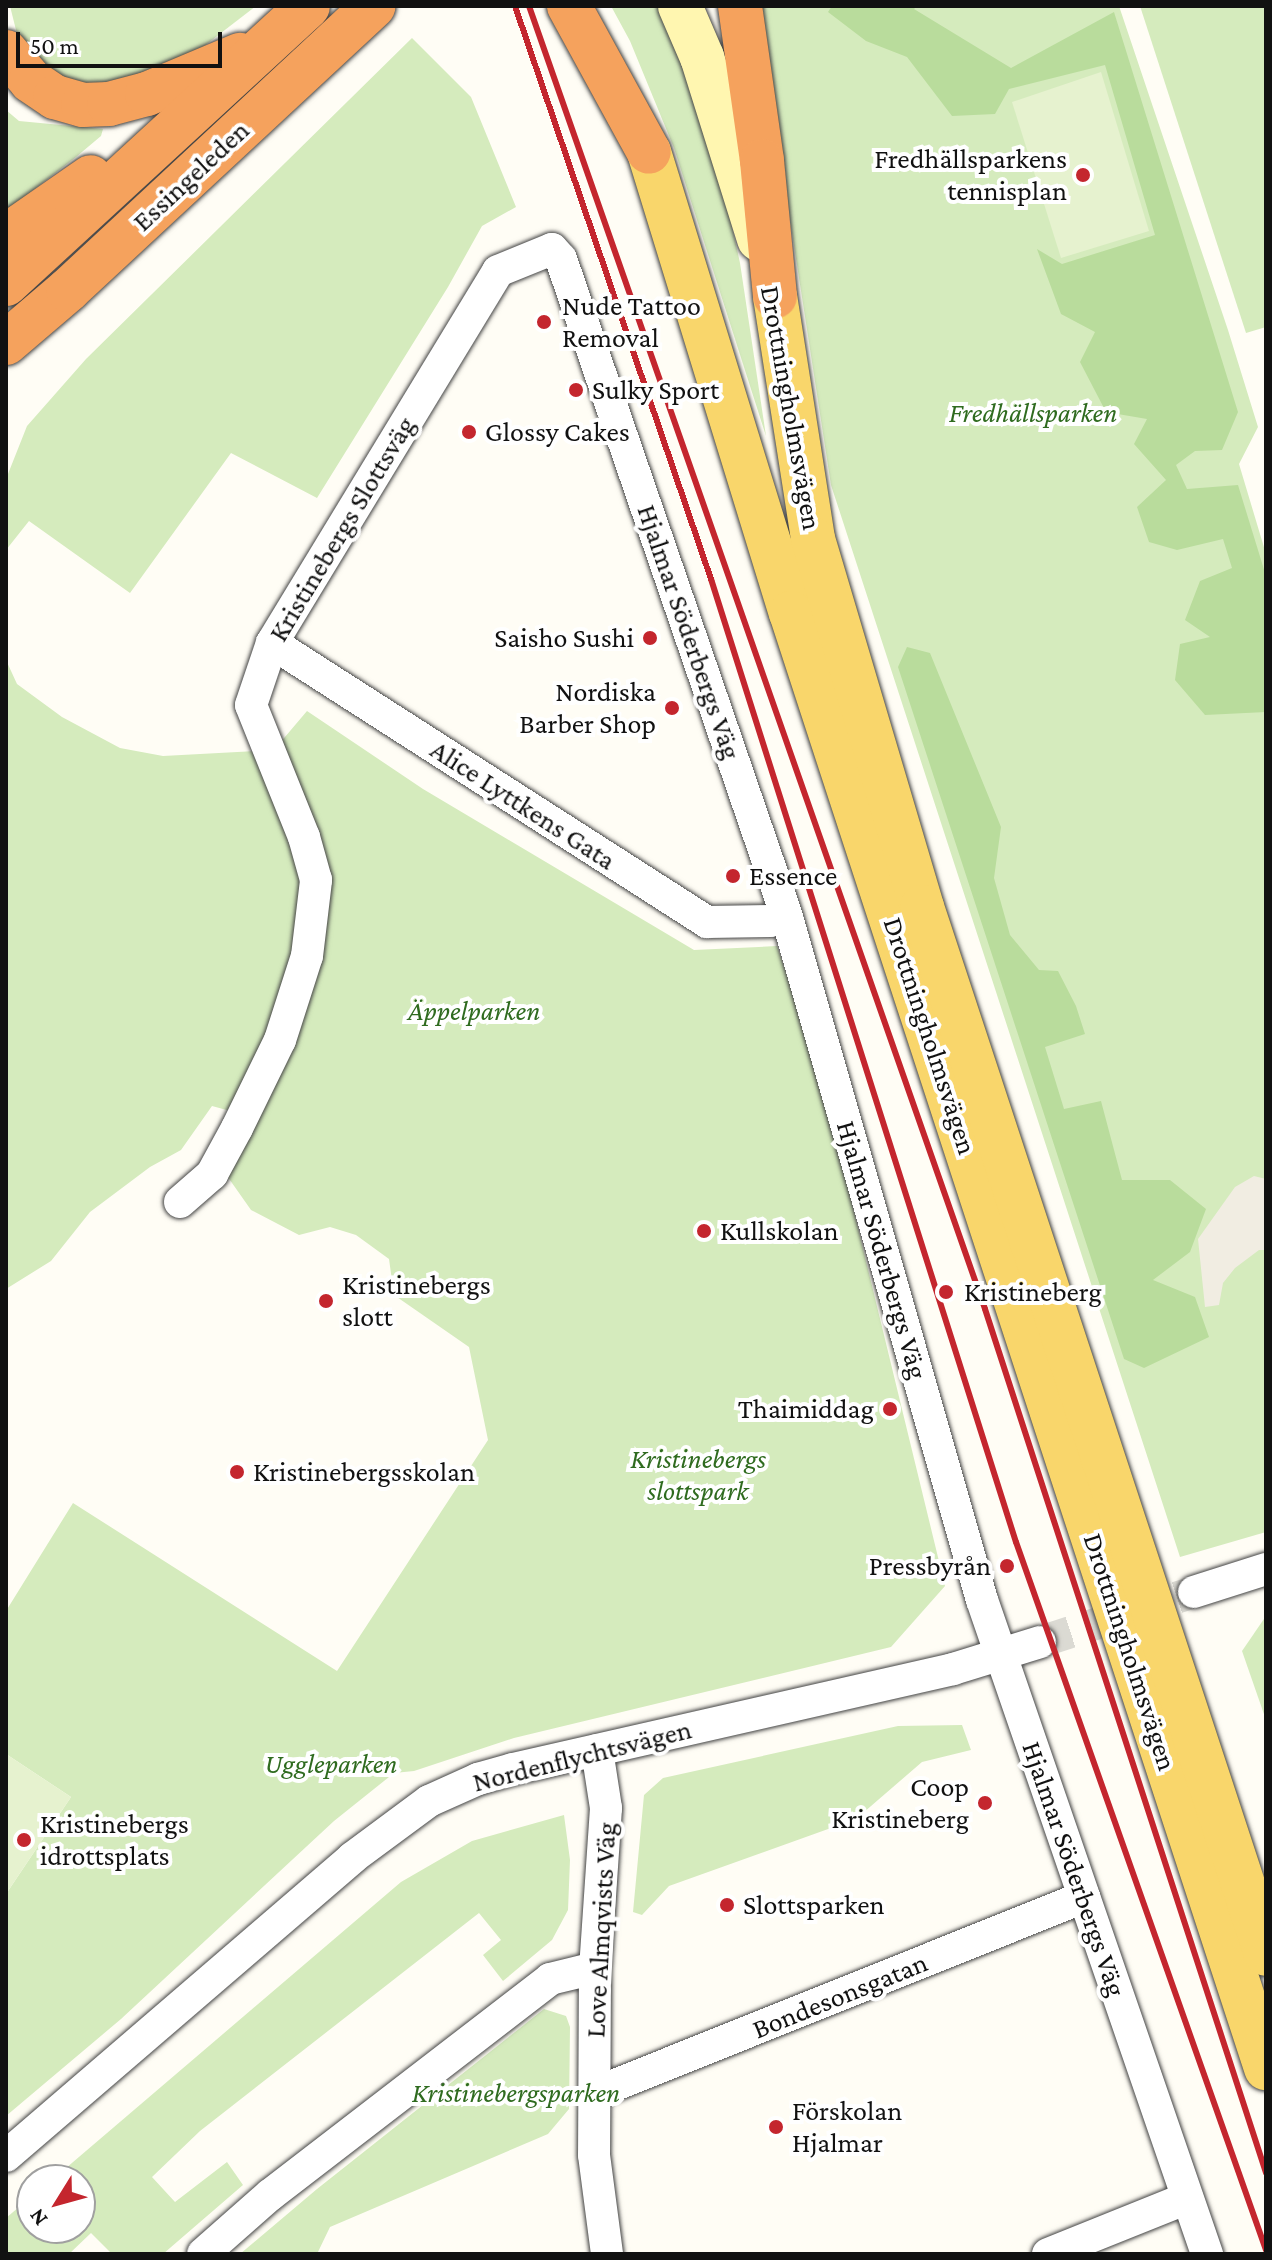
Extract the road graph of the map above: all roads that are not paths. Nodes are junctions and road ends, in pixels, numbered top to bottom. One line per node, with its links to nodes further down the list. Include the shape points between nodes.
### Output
1 (308, 6): 7 (highway, Essingeleden)
2 (374, 6): 14 (highway, Essingeleden)
3 (569, 6): 10 (highway)
4 (591, 6): 10 (main road, Drottningholmsvägen)
5 (680, 6): 15 (main road, Drottningholmsvägen, via 702,57)
6 (740, 6): 15 (highway)
7 (268, 43): 8 (highway, via 147,94 83,105 55,97 31,81); 9 (highway, Essingeleden)
8 (6, 52)
9 (167, 137): 11 (highway, via 104,169); 13 (highway, Essingeleden)
10 (649, 152): 29 (main road, Drottningholmsvägen, via 791,613)
11 (6, 236)
12 (552, 249): 18 (street, Kristinebergs Slottsväg, via 498,271); 19 (street, Hjalmar Söderbergs Väg, via 561,259)
13 (6, 284)
14 (68, 290): 16 (highway, Essingeleden); 17 (highway)
15 (775, 296): 27 (main road, Drottningholmsvägen, via 813,539 922,907)
16 (6, 343)
17 (6, 377)
18 (272, 643): 19 (street, Alice Lyttkens Gata, via 707,922); 20 (street, Kristinebergs Slottsväg, via 251,705 316,880 307,956 280,1040 237,1128 212,1174)
19 (787, 917): 24 (street, Hjalmar Söderbergs Väg)
20 (180, 1202)
21 (1266, 1569): 22 (street)
22 (1194, 1592)
23 (1040, 1642): 24 (street, Nordenflychtsvägen)
24 (1000, 1654): 25 (street, Nordenflychtsvägen); 26 (street, Hjalmar Söderbergs Väg)
25 (597, 1750): 28 (street, Love Almqvists Väg, via 606,1808); 31 (street, Nordenflychtsvägen, via 478,1779 429,1801 352,1858)
26 (1084, 1897): 30 (street, Bondesonsgatan); 32 (street, Hjalmar Söderbergs Väg)
27 (1266, 1954)
28 (595, 1968): 30 (street, Love Almqvists Väg); 33 (street, via 550,1979 270,2195)
29 (1266, 2068)
30 (595, 2093): 34 (street, Love Almqvists Väg, via 594,2155)
31 (6, 2156)
32 (1187, 2198): 35 (street); 36 (street, Hjalmar Söderbergs Väg)
33 (203, 2254)
34 (607, 2254)
35 (1048, 2254)
36 (1207, 2254)

